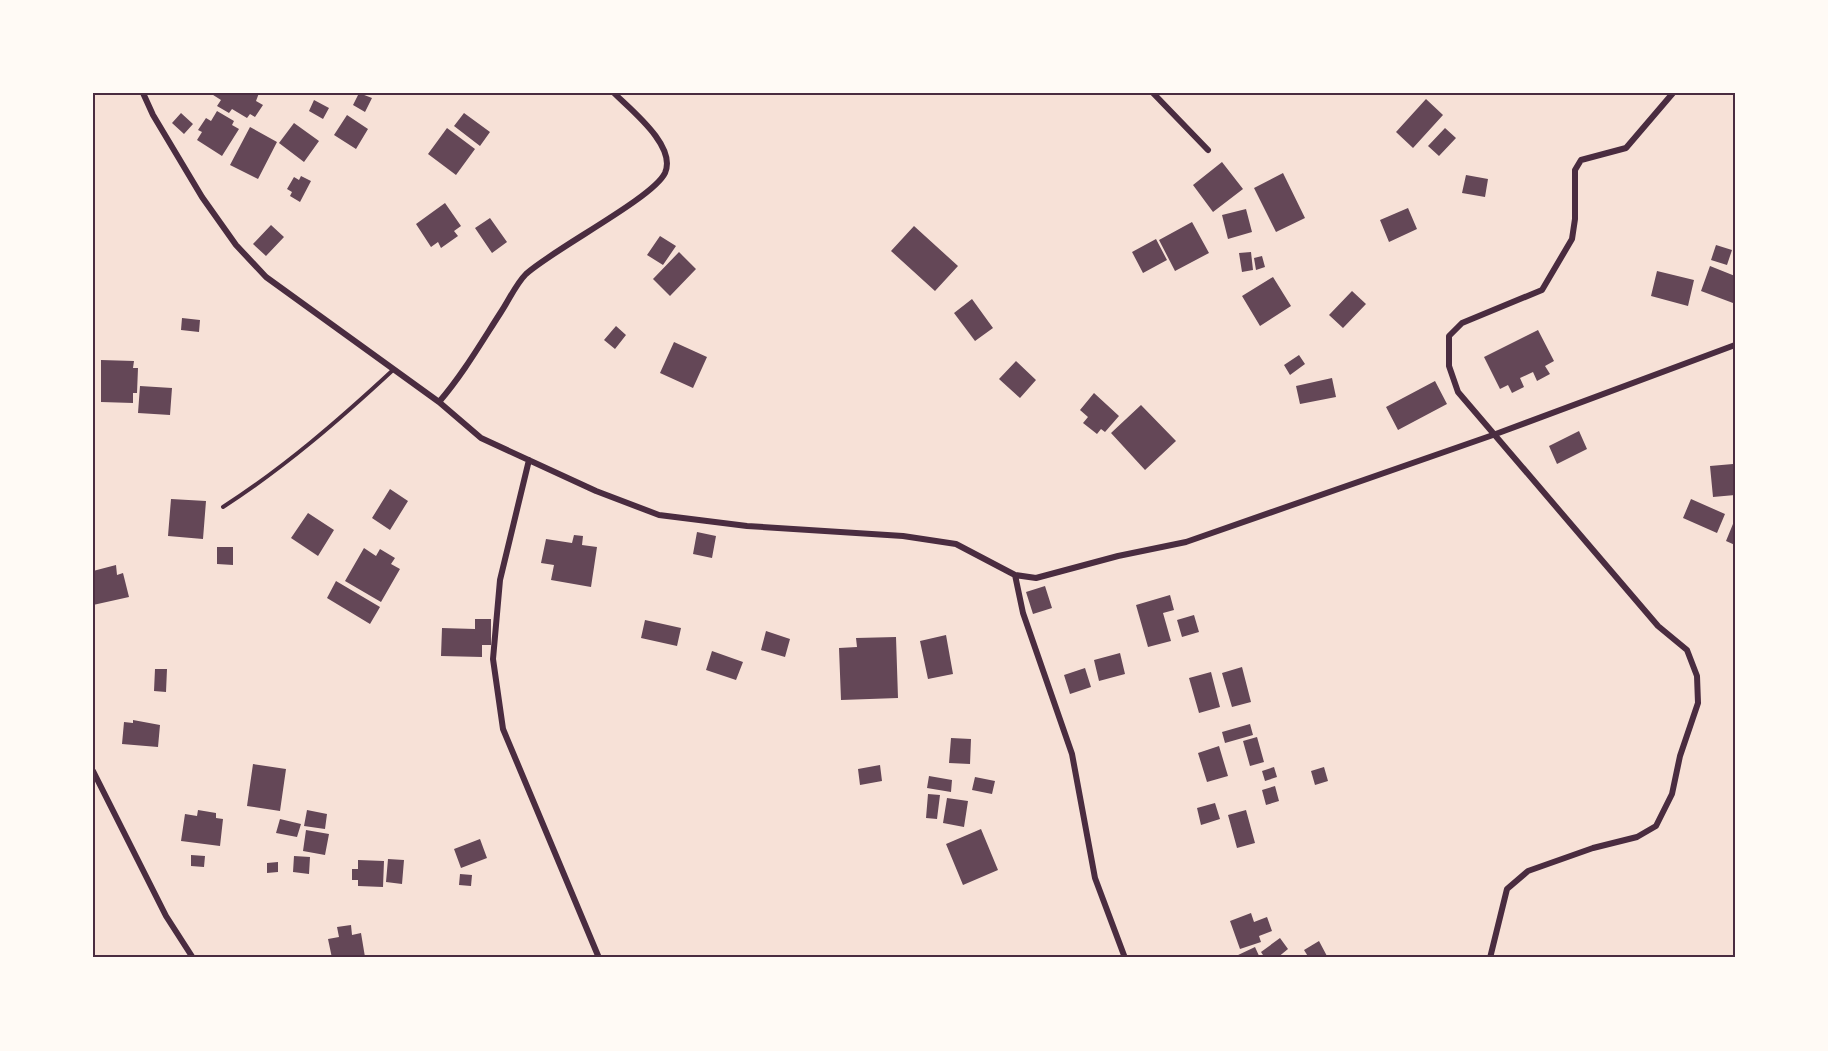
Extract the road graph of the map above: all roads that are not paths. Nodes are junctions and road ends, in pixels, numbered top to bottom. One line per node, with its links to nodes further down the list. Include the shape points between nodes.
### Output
1 (143, 93): 7 (street, via 202,197 236,245 267,277)
2 (614, 93): 8 (street, via 668,153 666,172 652,189 558,249 524,276)
3 (1153, 93): 5 (street)
4 (1673, 93): 9 (street, via 1626,147 1581,160 1575,170 1572,239 1542,290 1462,323 1449,336 1449,366 1458,392)
5 (1208, 150)
6 (1735, 345): 9 (street)
7 (394, 369): 8 (street); 11 (lane, via 321,437)
8 (439, 402): 10 (street, via 482,438)
9 (1493, 435): 12 (street, via 1186,542 1036,578); 17 (street, via 1658,626 1687,650 1697,676 1698,703 1672,794 1656,826 1637,837 1528,871 1507,889)
10 (529, 460): 12 (street, via 659,515 956,544); 15 (street, via 500,580 493,659 503,729)
11 (223, 507)
12 (1015, 575): 16 (street, via 1023,613 1072,754 1095,878)
13 (93, 771): 14 (street, via 166,916)
14 (193, 958)
15 (599, 958)
16 (1125, 958)
17 (1490, 958)

